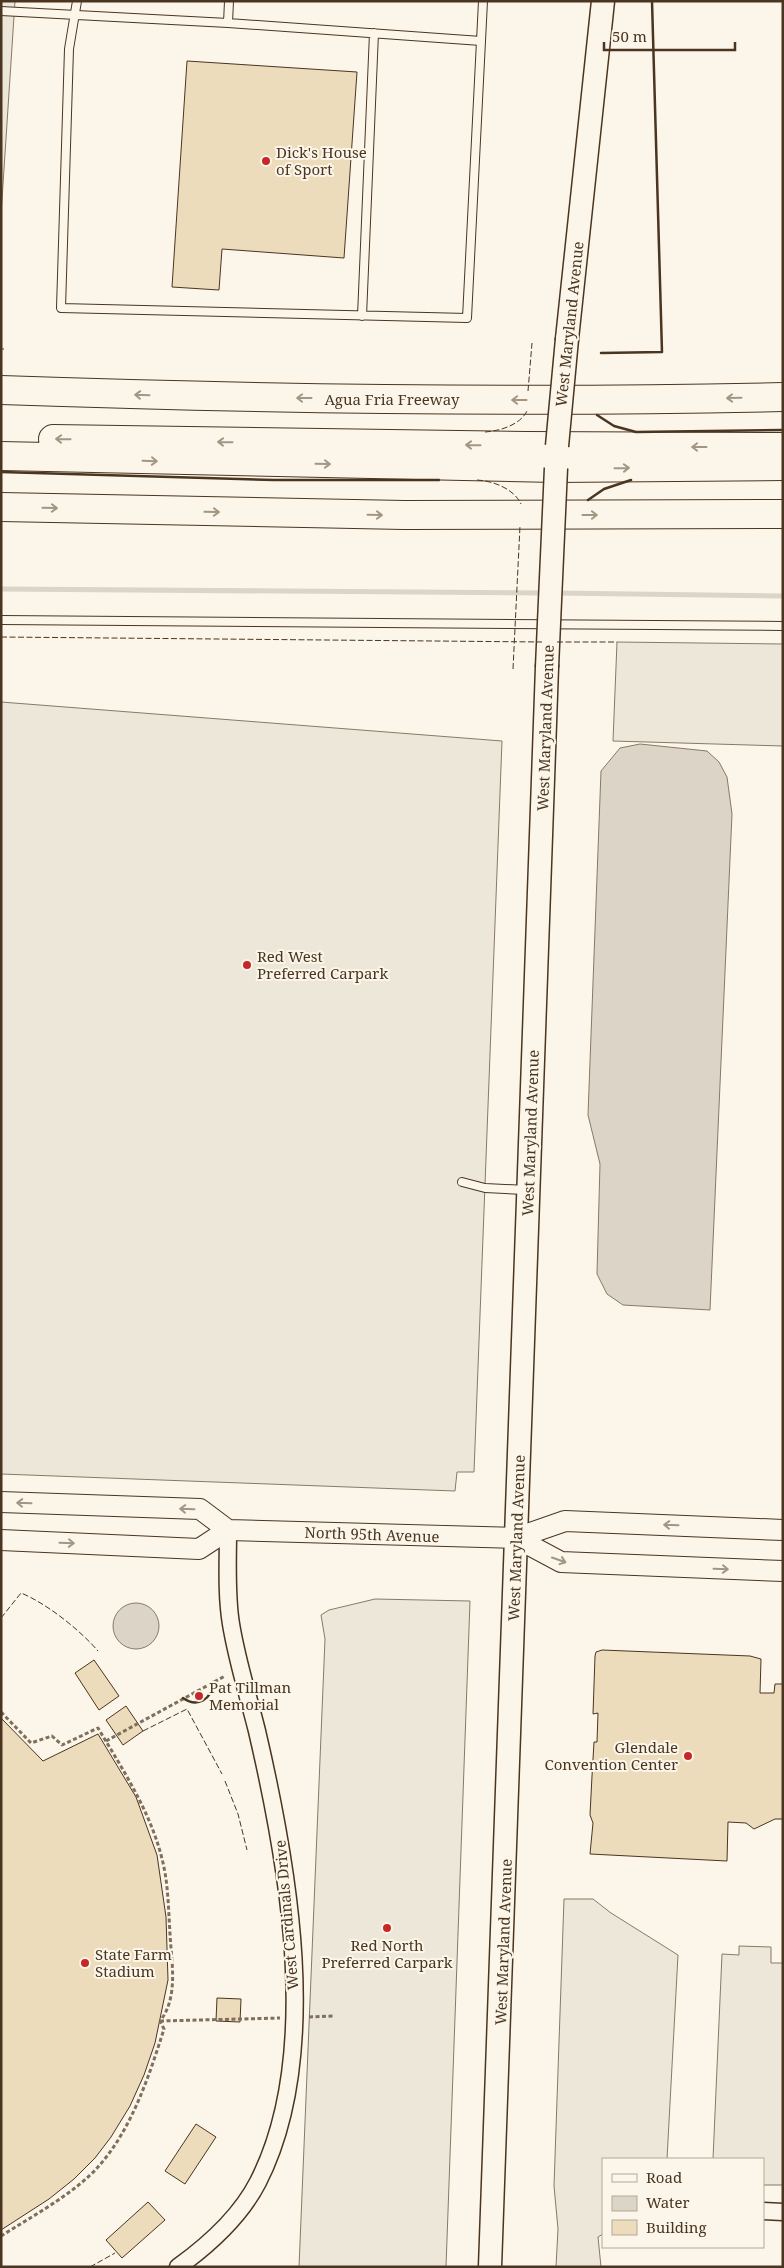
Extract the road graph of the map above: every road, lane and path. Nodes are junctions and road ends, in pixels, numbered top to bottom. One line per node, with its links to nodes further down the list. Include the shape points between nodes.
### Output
1 (77, 1): 6 (lane)
2 (230, 1): 7 (lane)
3 (483, 1): 9 (lane)
4 (604, 1): 17 (main road, West Maryland Avenue, bridge)
5 (1, 11): 6 (lane)
6 (76, 14): 7 (lane); 10 (lane, via 69,49 61,308)
7 (228, 23): 8 (lane)
8 (374, 33): 9 (lane); 10 (lane)
9 (481, 40): 10 (lane, via 467,318)
10 (362, 316)
11 (1, 390): 12 (highway, Agua Fria Freeway, one-way to 11, via 643,400 214,398)
12 (783, 397)
13 (1, 438): 15 (highway, one-way to 13)
14 (783, 447): 17 (highway, one-way to 17)
15 (274, 453): 16 (highway, one-way to 15); 17 (highway)
16 (1, 456)
17 (557, 457): 18 (highway, one-way to 18); 24 (main road, West Maryland Avenue, bridge)
18 (783, 466)
19 (1, 507): 20 (highway, one-way to 20, via 404,515)
20 (783, 514)
21 (1, 620): 22 (lane)
22 (783, 626)
23 (462, 1182): 24 (lane, via 485,1188)
24 (528, 1190): 28 (main road, West Maryland Avenue)
25 (1, 1502): 26 (street, one-way to 25, via 200,1510)
26 (228, 1530): 28 (street, North 95th Avenue); 29 (street, one-way to 26, via 199,1549); 31 (street, West Cardinals Drive, via 230,1622)
27 (783, 1530): 28 (street, North 95th Avenue, one-way to 28, via 565,1521)
28 (516, 1538): 30 (street, North 95th Avenue, one-way to 30, via 561,1562); 41 (main road, West Maryland Avenue)
29 (1, 1540)
30 (783, 1571)
31 (239, 1668): 33 (path); 35 (street, West Cardinals Drive, via 256,1728 280,1841 293,1965)
32 (1, 1712): 33 (path, via 31,1743 52,1736 62,1745 98,1728)
33 (106, 1741): 36 (path, via 140,1797 160,1852 166,1880 173,1981 166,2014)
34 (333, 2016): 35 (path)
35 (294, 2017): 36 (path); 40 (street, West Cardinals Drive, via 292,2068 285,2107 258,2182 220,2233)
36 (160, 2021): 39 (path, via 164,2029 147,2083 120,2135 98,2167 55,2203)
37 (764, 2211): 38 (street)
38 (783, 2212)
39 (1, 2236)
40 (178, 2267)
41 (490, 2267)

